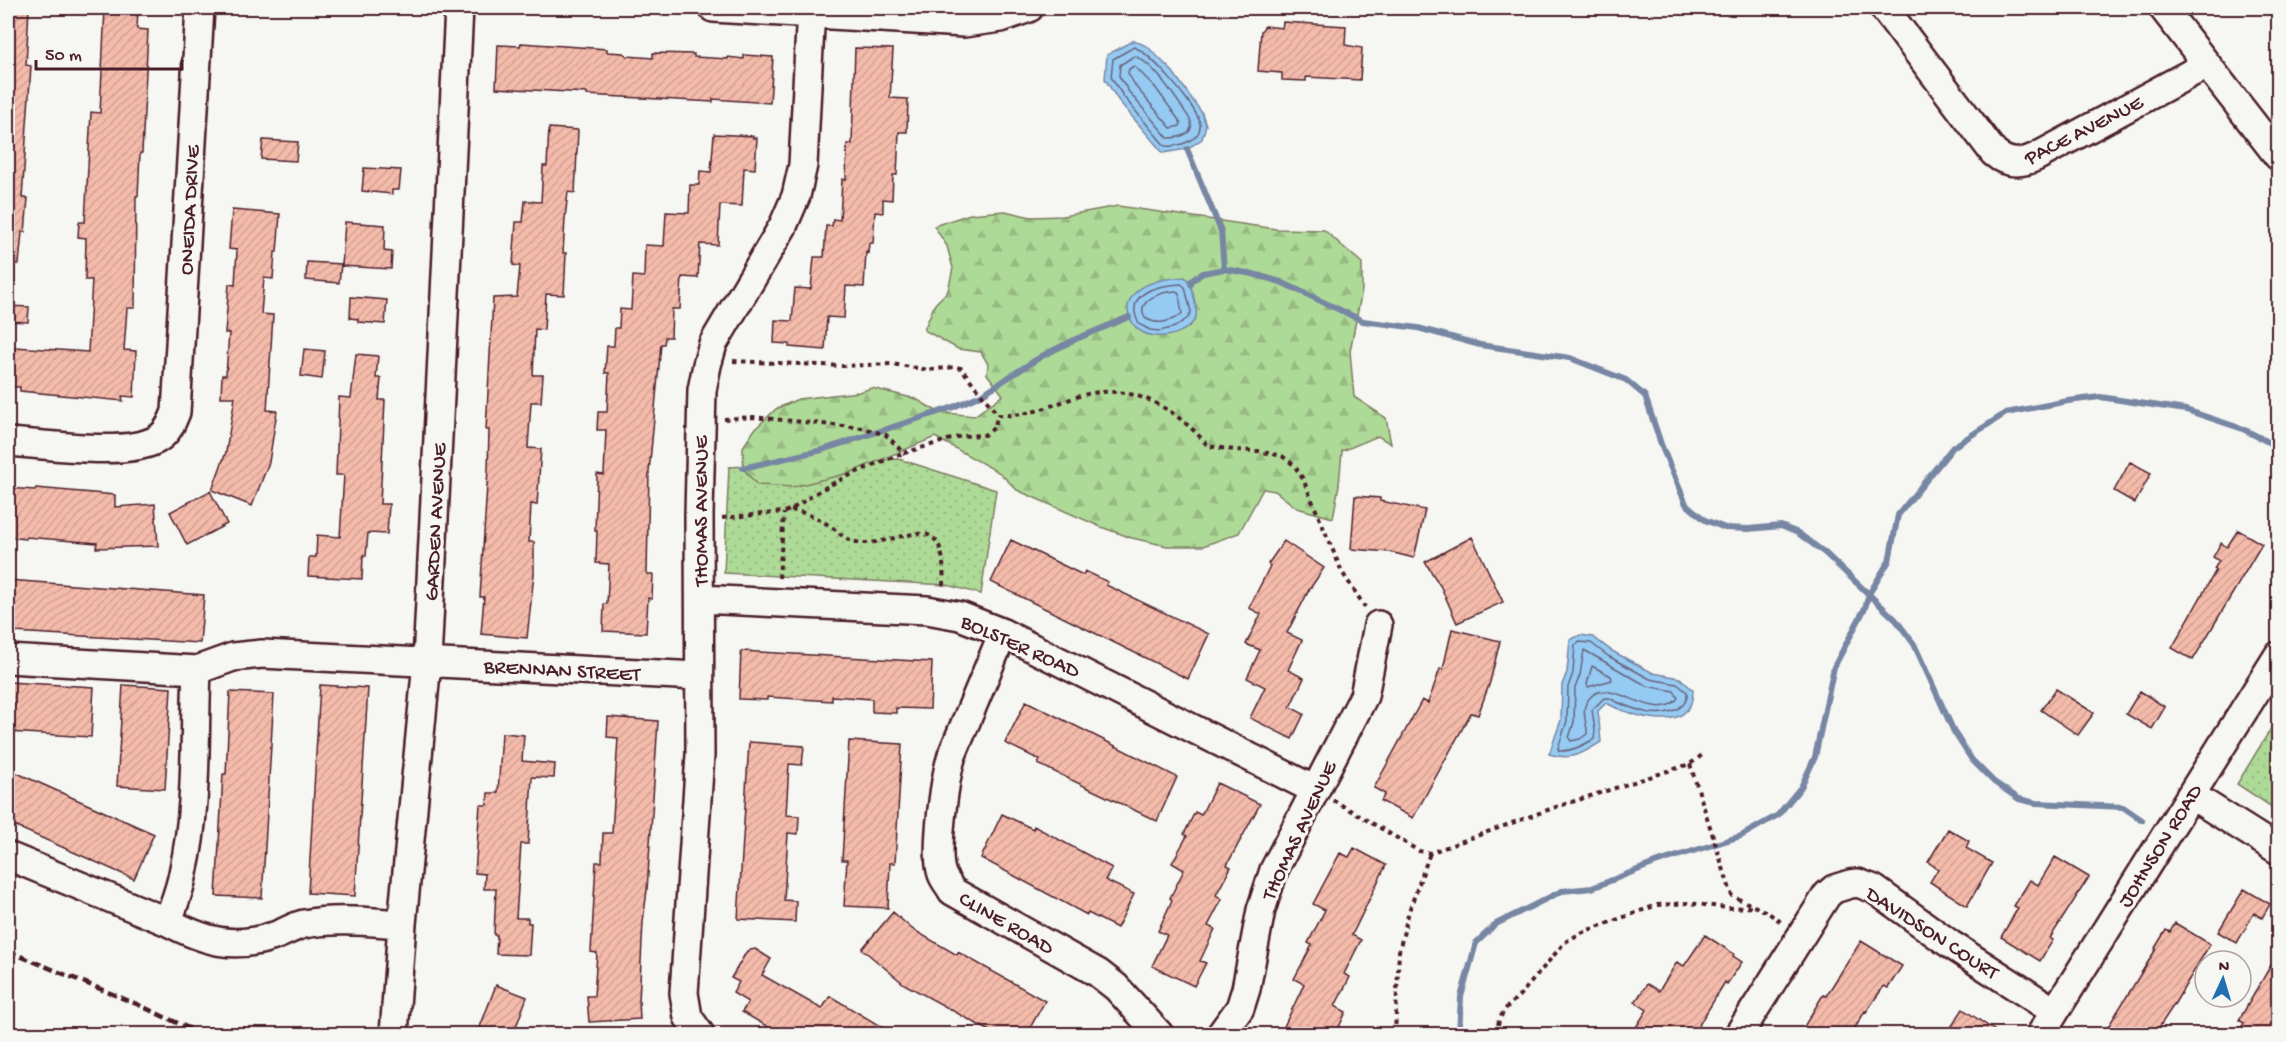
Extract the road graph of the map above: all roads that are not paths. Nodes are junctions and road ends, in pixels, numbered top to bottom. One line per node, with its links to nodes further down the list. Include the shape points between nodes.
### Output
1 (200, 8): 10 (street, ONEIDA DRIVE, via 176,412 168,430 136,448)
2 (459, 8): 16 (street, GARDEN AVENUE)
3 (713, 8): 7 (street)
4 (1029, 8): 7 (street, via 1001,18 964,23)
5 (1884, 8): 8 (street, PACE AVENUE, via 1994,153 2008,162 2036,157)
6 (2163, 8): 8 (street)
7 (810, 10): 11 (street, THOMAS AVENUE, via 802,165 796,196 783,226 719,332 702,390)
8 (2206, 65): 9 (street)
9 (2278, 156)
10 (8, 442)
11 (700, 599): 13 (street, BOLSTER ROAD, via 927,610 960,616); 18 (street, THOMAS AVENUE)
12 (1378, 625): 19 (street, THOMAS AVENUE, via 1364,696)
13 (1003, 633): 19 (street, BOLSTER ROAD); 28 (street, CLINE ROAD, via 945,776 941,873 952,891 1098,973)
14 (2278, 656): 20 (street, JOHNSON ROAD)
15 (8, 659): 17 (street)
16 (427, 662): 17 (street, BRENNAN STREET, via 262,654 233,657); 18 (street, BRENNAN STREET); 24 (street, GARDEN AVENUE)
17 (197, 670): 23 (street, via 188,846)
18 (698, 676): 27 (street, THOMAS AVENUE, via 700,755 684,993 688,1017)
19 (1315, 790): 29 (street, THOMAS AVENUE, via 1266,890 1246,990 1240,1008)
20 (2191, 795): 21 (street); 25 (street, JOHNSON ROAD)
21 (2278, 850)
22 (8, 856): 23 (street)
23 (168, 922): 24 (street, via 194,935 234,944 255,942 304,924 336,920)
24 (402, 924): 26 (street, GARDEN AVENUE)
25 (2054, 1011): 30 (street, DAVIDSON COURT, via 1867,886 1850,884 1827,895); 31 (street, JOHNSON ROAD)
26 (394, 1035)
27 (700, 1035)
28 (1160, 1035)
29 (1221, 1035)
30 (1739, 1035)
31 (2041, 1035)

